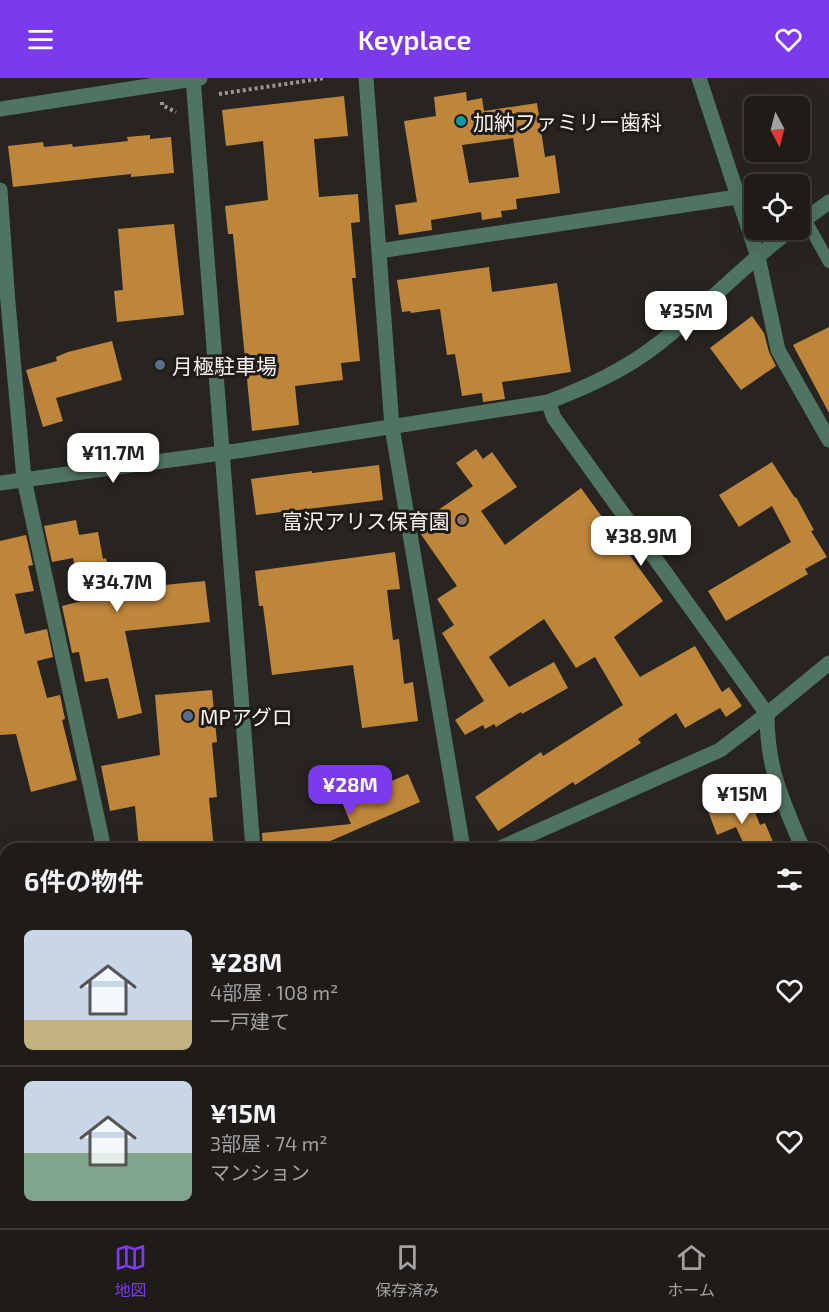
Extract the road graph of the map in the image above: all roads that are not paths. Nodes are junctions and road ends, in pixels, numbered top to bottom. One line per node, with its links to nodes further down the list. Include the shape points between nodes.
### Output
1 (195, 78): 4 (street); 18 (street)
2 (366, 78): 11 (street)
3 (699, 78): 6 (street)
4 (0, 109)
5 (0, 190): 14 (street)
6 (737, 197): 11 (street); 12 (street)
7 (829, 202): 8 (street)
8 (810, 215)
9 (810, 233): 13 (lane)
10 (779, 240): 12 (street)
11 (379, 251): 16 (street)
12 (758, 257): 15 (street, via 658,345 588,387); 17 (street, via 778,350)
13 (829, 262)
14 (4, 304): 19 (street)
15 (548, 402): 16 (street); 22 (street, via 554,418)
16 (392, 427): 18 (street); 25 (street)
17 (829, 440)
18 (222, 452): 19 (street); 24 (street)
19 (24, 479): 20 (street); 23 (street)
20 (0, 483)
21 (829, 663): 22 (street)
22 (767, 714): 26 (street, via 720,750); 27 (street, via 778,790)
23 (103, 843)
24 (253, 843)
25 (462, 843)
26 (511, 843)
27 (800, 843)

